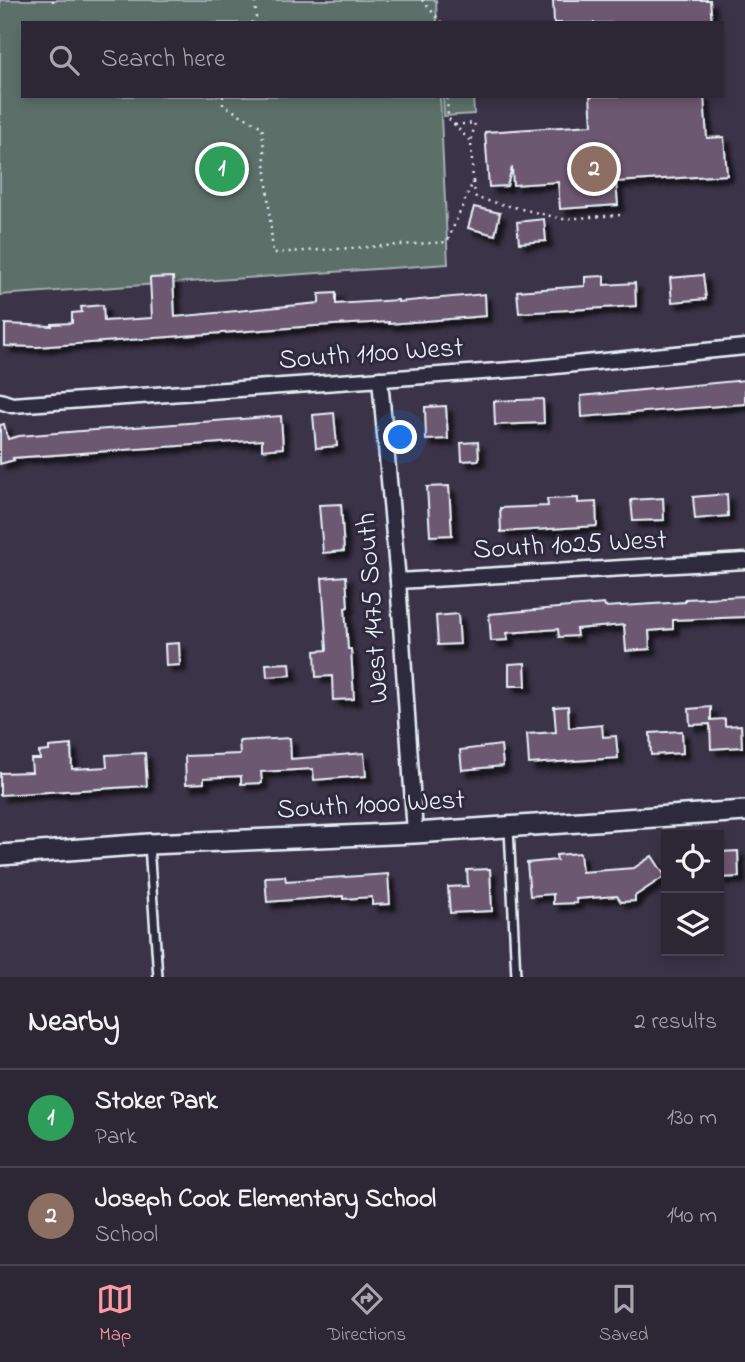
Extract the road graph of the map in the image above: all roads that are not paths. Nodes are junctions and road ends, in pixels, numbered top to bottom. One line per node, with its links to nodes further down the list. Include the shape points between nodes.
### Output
1 (745, 347): 2 (street, South 1100 West)
2 (380, 379): 3 (street, South 1100 West, via 12,405); 5 (street, West 1475 South)
3 (0, 401)
4 (745, 561): 5 (street, South 1025 West)
5 (398, 581): 8 (street, West 1475 South)
6 (745, 811): 7 (main road, South 1000 West)
7 (509, 828): 8 (main road, South 1000 West); 12 (lane)
8 (415, 833): 9 (main road, South 1000 West)
9 (149, 844): 10 (main road, South 1000 West); 11 (lane)
10 (0, 855)
11 (158, 977)
12 (516, 977)

